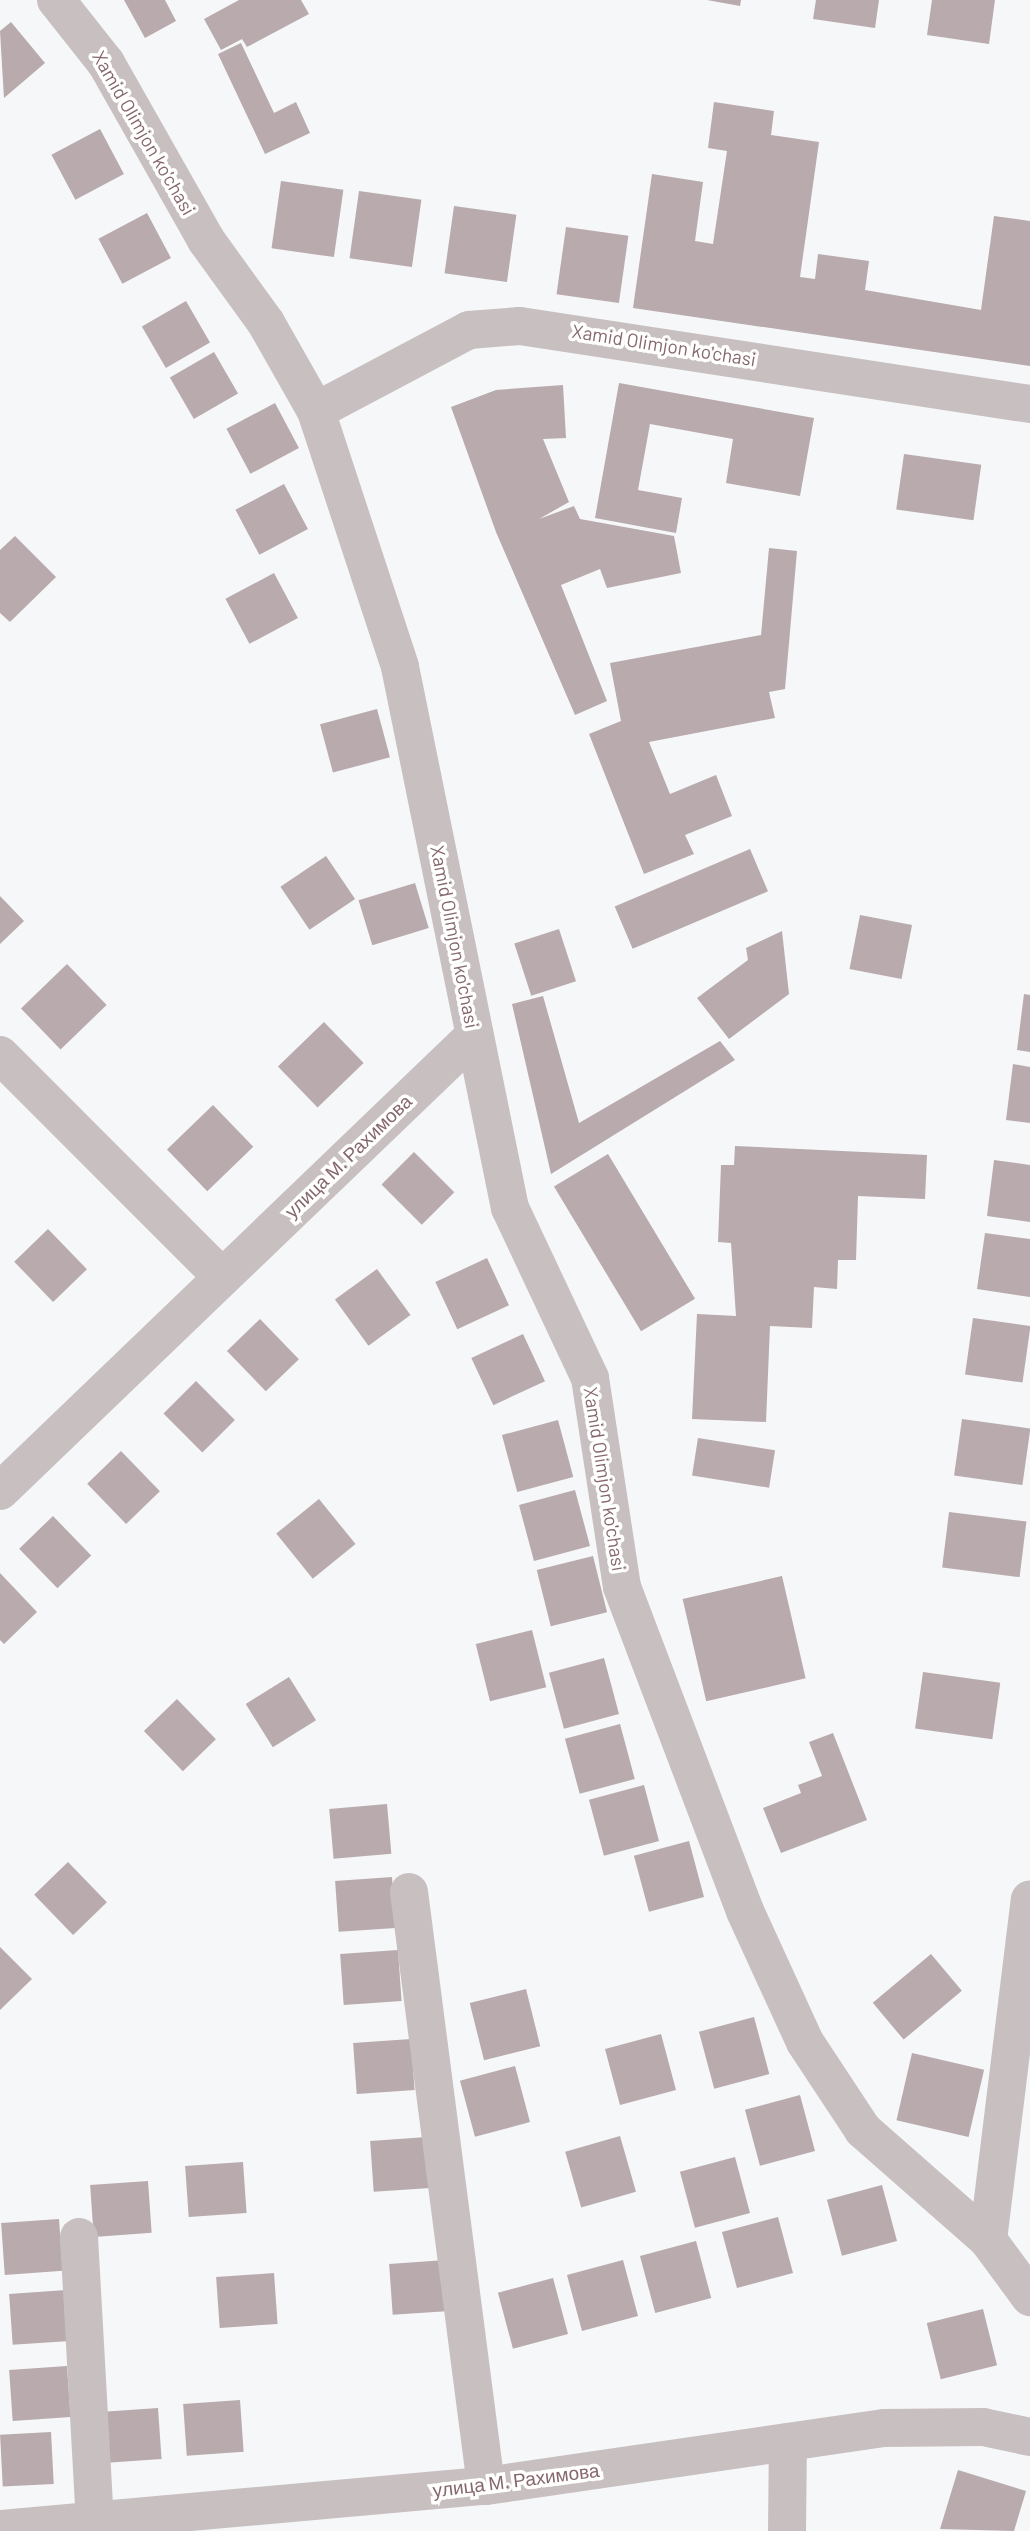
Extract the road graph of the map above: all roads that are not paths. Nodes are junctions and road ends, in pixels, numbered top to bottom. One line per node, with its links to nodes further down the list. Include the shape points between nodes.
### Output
1 (56, 0): 3 (street, Xamid Olimjon ko'chasi, via 106,62 206,240 266,323)
2 (1030, 404): 3 (street, Xamid Olimjon ko'chasi, via 520,326 469,330)
3 (316, 411): 4 (street, Xamid Olimjon ko'chasi, via 400,667)
4 (475, 1035): 6 (street, улица М. Рахимова); 11 (street, Xamid Olimjon ko'chasi, via 510,1208 590,1378 622,1587 746,1911 804,2042 863,2130)
5 (0, 1055): 6 (street)
6 (221, 1276): 7 (street, улица М. Рахимова)
7 (0, 1491)
8 (409, 1892): 15 (street)
9 (1030, 1900): 11 (street)
10 (79, 2237): 16 (street)
11 (988, 2239): 12 (street, Xamid Olimjon ko'chasi)
12 (1030, 2297)
13 (1030, 2437): 14 (street, улица М. Рахимова, via 936,2426)
14 (788, 2442): 15 (street, улица М. Рахимова); 18 (street)
15 (486, 2486): 16 (street, улица М. Рахимова)
16 (96, 2519): 17 (street, улица М. Рахимова)
17 (0, 2529)
18 (787, 2531)

